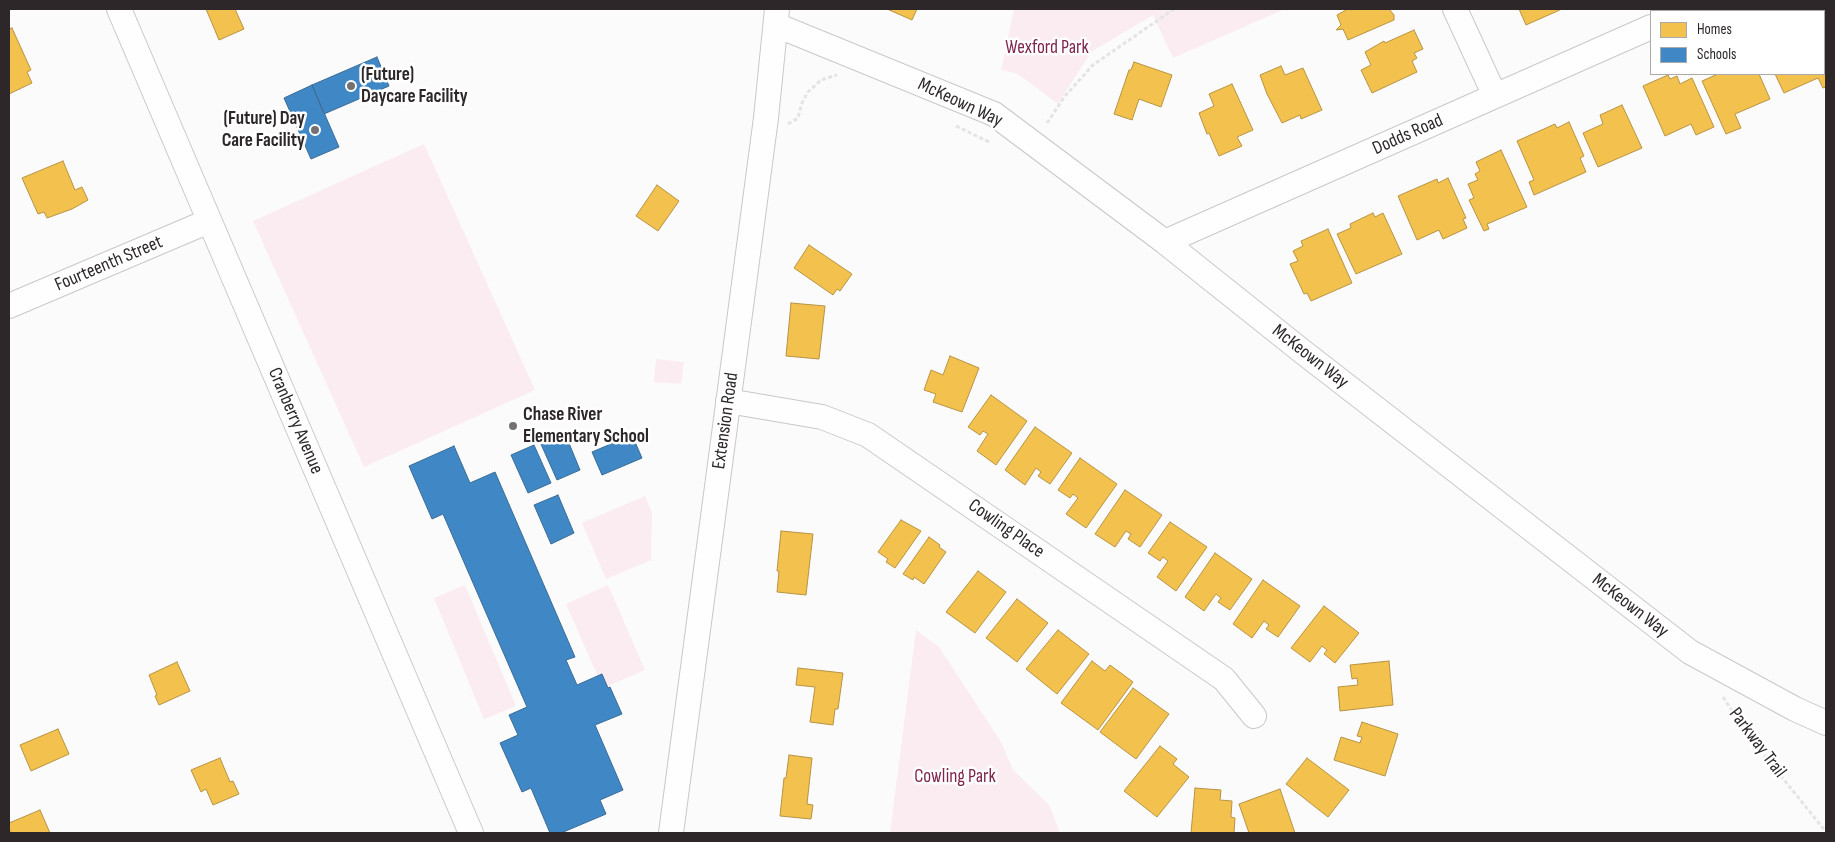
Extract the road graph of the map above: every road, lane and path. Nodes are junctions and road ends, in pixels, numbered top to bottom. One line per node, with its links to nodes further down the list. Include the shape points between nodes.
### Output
1 (119, 9): 12 (street, Cranberry Avenue)
2 (1174, 9): 10 (path, via 1093,65 1065,96 1047,124 1033,115)
3 (1456, 9): 7 (street)
4 (777, 17): 10 (street, McKeown Way, via 994,114); 15 (street, Extension Road)
5 (1650, 27): 7 (street, Dodds Road)
6 (841, 74): 9 (path, via 821,80 808,92 798,118)
7 (1495, 96): 13 (street, Dodds Road)
8 (950, 123): 11 (path)
9 (782, 128)
10 (1014, 129): 13 (street, McKeown Way)
11 (992, 143)
12 (210, 221): 14 (street, Fourteenth Street); 20 (street, Cranberry Avenue)
13 (1165, 242): 18 (street, McKeown Way, via 1690,652)
14 (9, 306)
15 (728, 401): 17 (street, Cowling Place, via 822,417 868,434 1224,679); 21 (street, Extension Road)
16 (1721, 695): 19 (path, Parkway Trail)
17 (1254, 716)
18 (1826, 723)
19 (1826, 832)
20 (471, 833)
21 (671, 833)

